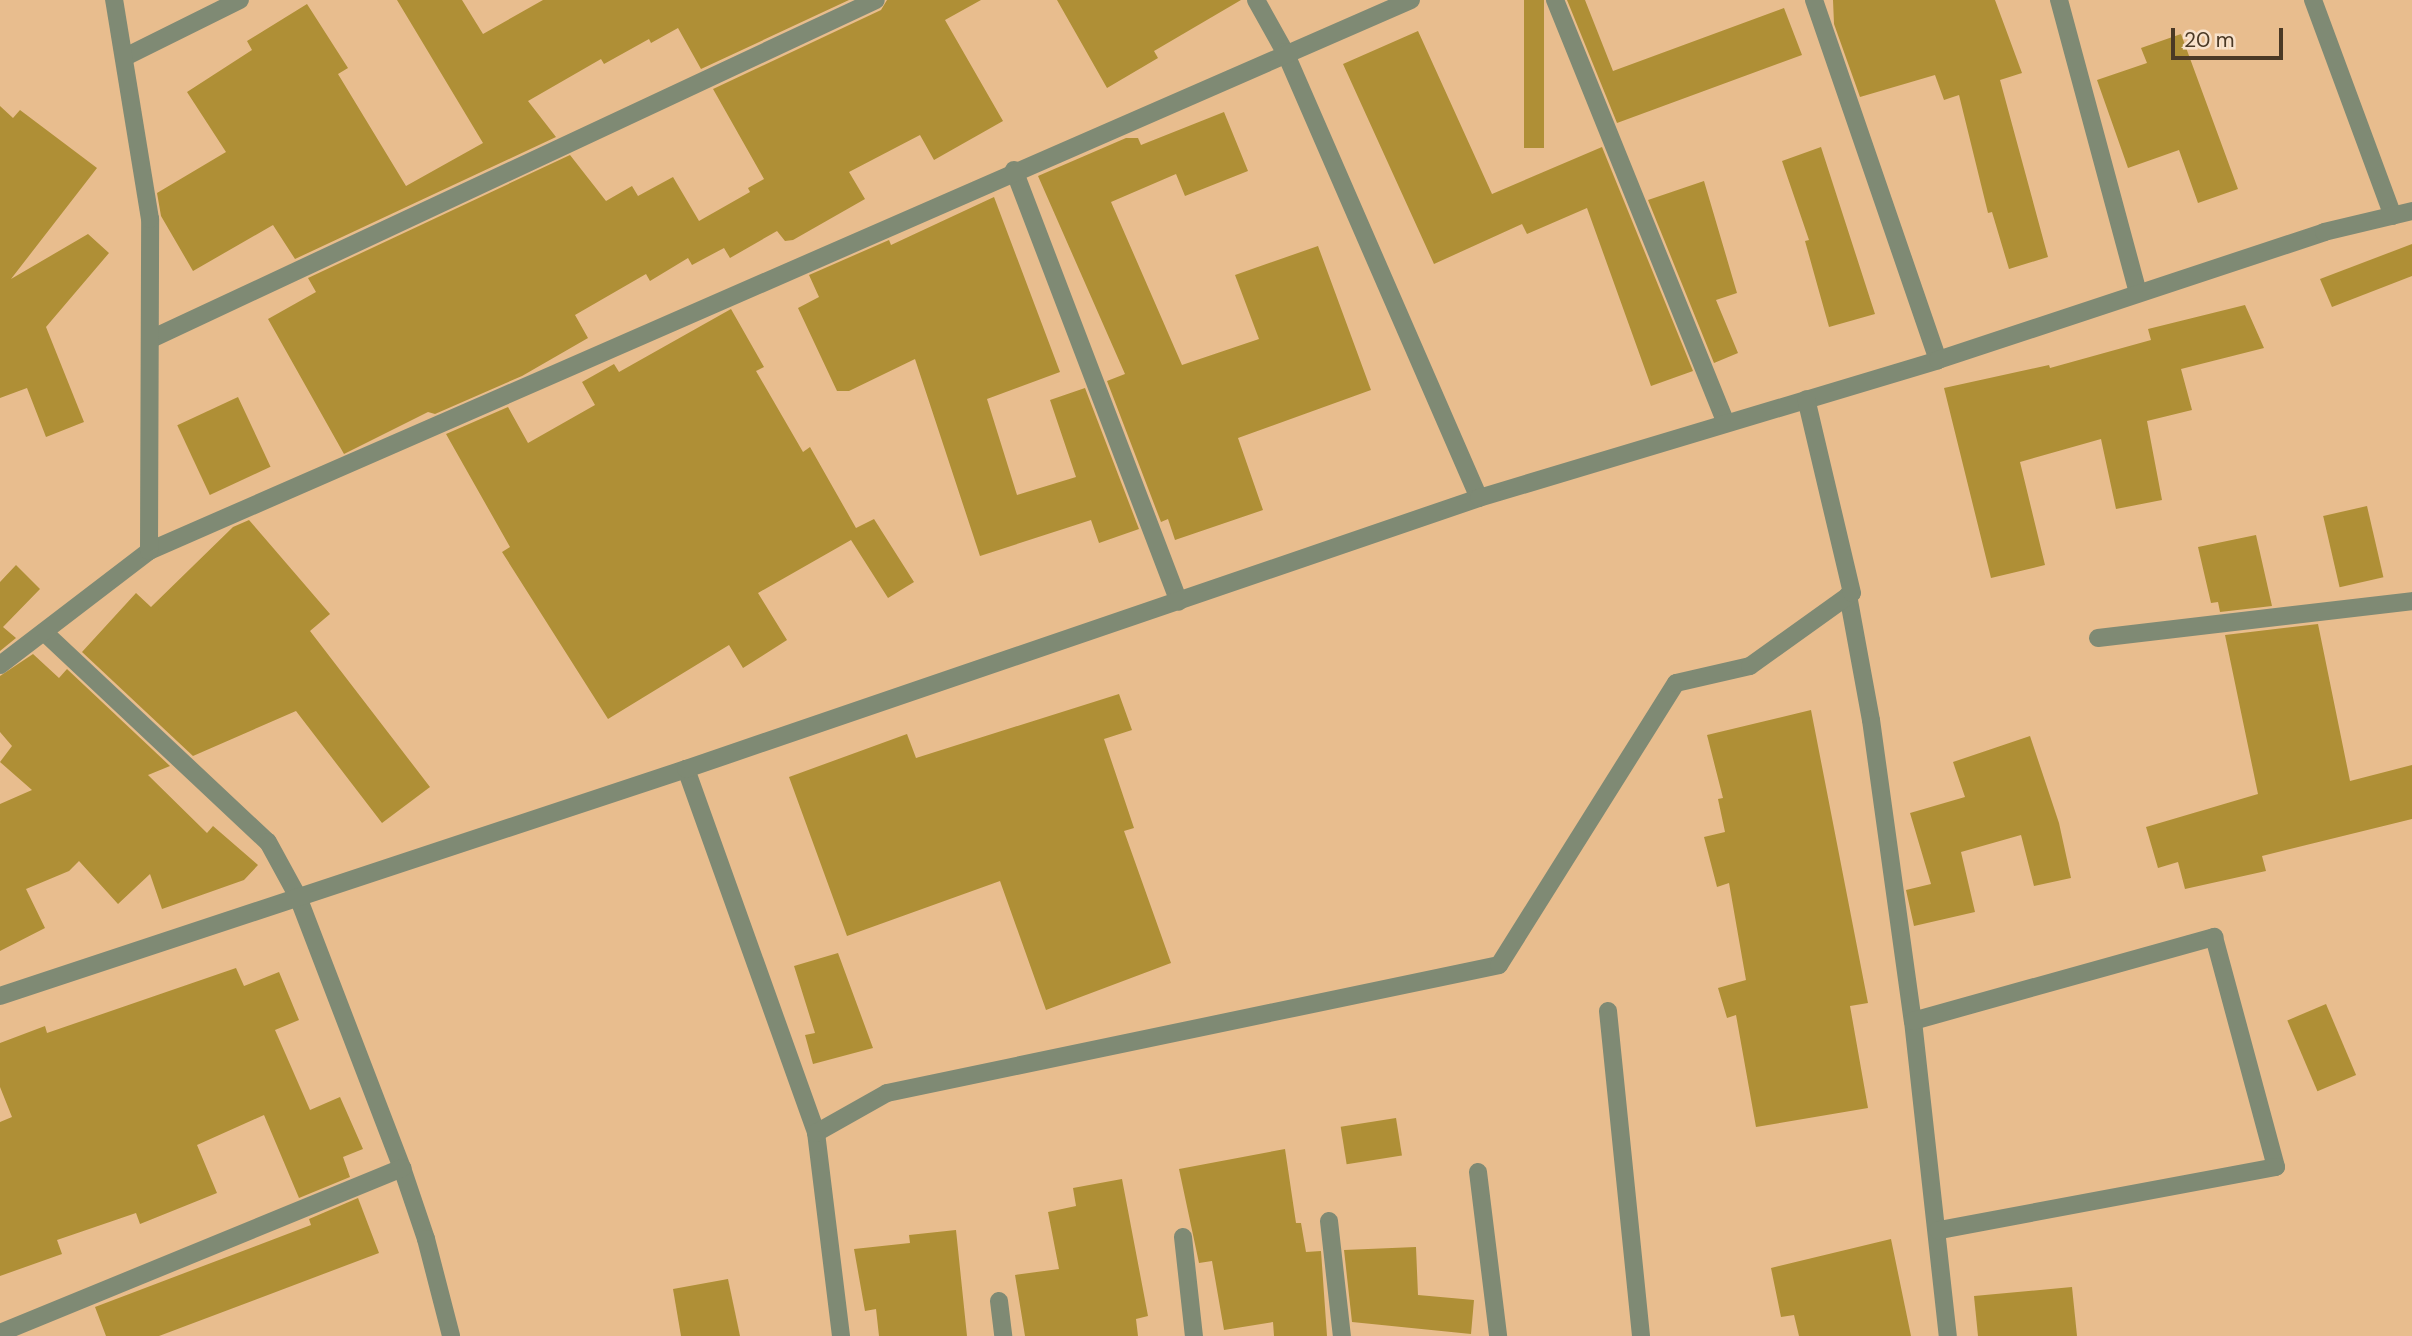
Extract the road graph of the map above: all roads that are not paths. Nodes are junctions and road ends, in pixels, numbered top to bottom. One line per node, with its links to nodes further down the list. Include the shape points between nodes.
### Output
1 (114, 0): 11 (street)
2 (240, 0): 11 (street)
3 (876, 0): 16 (street)
4 (1256, 0): 10 (street)
5 (1411, 0): 10 (street)
6 (1555, 0): 19 (street)
7 (1814, 0): 17 (street)
8 (2059, 0): 15 (street)
9 (2313, 0): 14 (street)
10 (1285, 52): 12 (street); 20 (street)
11 (127, 56): 16 (street, via 150,219)
12 (1014, 170): 21 (street); 23 (street)
13 (2412, 211): 14 (street)
14 (2393, 216): 15 (street, via 2324,232)
15 (2138, 292): 17 (street)
16 (151, 339): 21 (street)
17 (1938, 360): 18 (street)
18 (1806, 399): 19 (street); 22 (street, via 1852,593)
19 (1726, 424): 20 (street)
20 (1479, 498): 23 (street)
21 (149, 551): 25 (street)
22 (1848, 595): 32 (street, via 1871,720); 33 (street, via 1750,666 1676,683 1499,965 887,1093)
23 (1179, 601): 28 (street)
24 (2412, 601): 26 (street)
25 (44, 632): 27 (street); 29 (street, via 268,842)
26 (2098, 638)
27 (0, 665)
28 (686, 769): 29 (street); 33 (street)
29 (298, 897): 30 (street); 34 (street)
30 (0, 996)
31 (1608, 1011): 47 (street)
32 (1913, 1021): 37 (street); 37 (street, via 2214,937 2276,1167)
33 (816, 1133): 42 (street)
34 (402, 1168): 40 (street); 41 (street)
35 (1478, 1172): 46 (street)
36 (1329, 1221): 45 (street)
37 (1938, 1230): 48 (street)
38 (1183, 1237): 44 (street)
39 (999, 1301): 43 (street)
40 (0, 1333)
41 (451, 1336)
42 (841, 1336)
43 (1003, 1336)
44 (1194, 1336)
45 (1342, 1336)
46 (1498, 1336)
47 (1640, 1336)
48 (1948, 1336)

